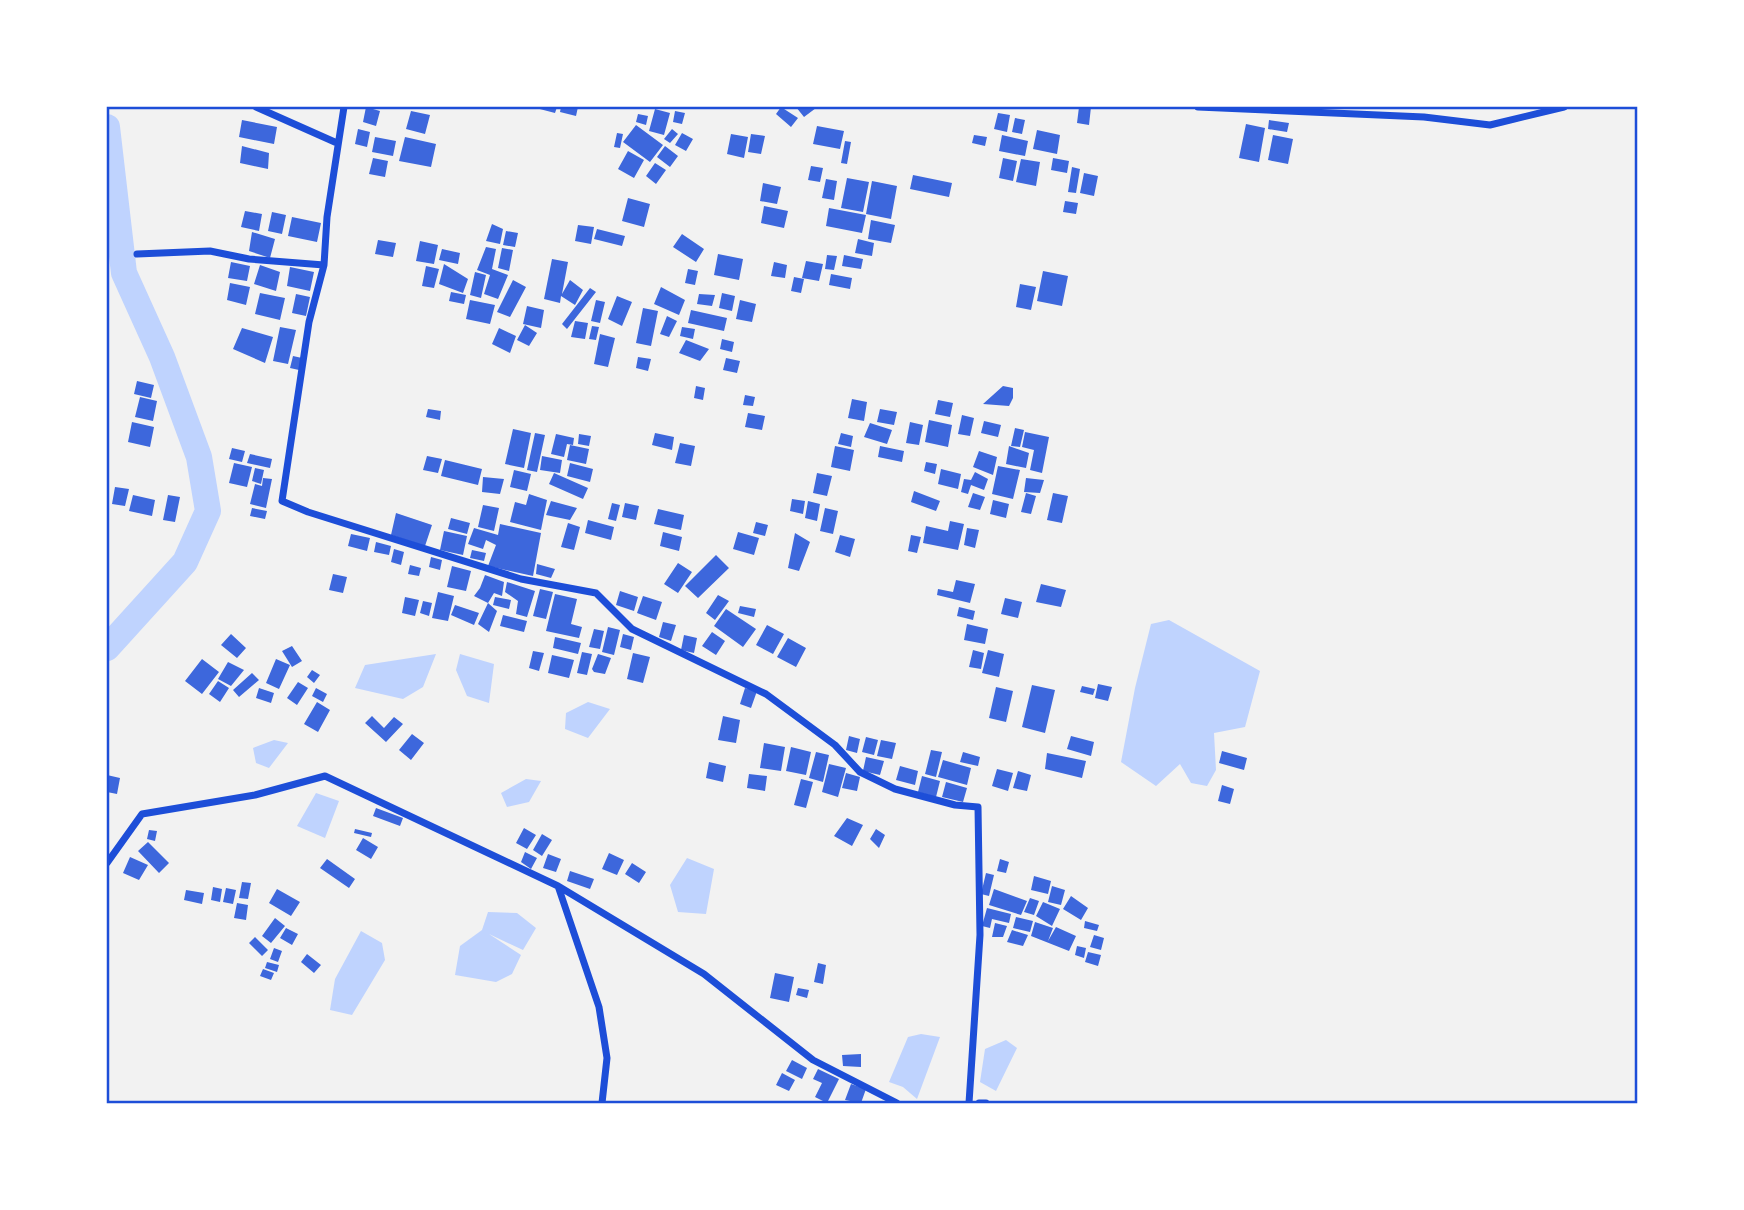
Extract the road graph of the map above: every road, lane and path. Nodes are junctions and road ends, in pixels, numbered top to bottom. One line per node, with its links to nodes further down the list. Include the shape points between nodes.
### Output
1 (256, 107): 5 (street)
2 (344, 107): 5 (street)
3 (1198, 107): 4 (street, via 1424,117 1490,125)
4 (1564, 107)
5 (337, 144): 7 (street)
6 (137, 254): 7 (street, via 210,251)
7 (324, 265): 12 (street, via 309,322 282,500 509,576 596,593 632,629 766,694 835,745 860,772 895,789 978,807 980,935)
8 (107, 863): 9 (street, via 142,814 255,795 325,776)
9 (558, 886): 10 (street, via 599,1007 607,1058); 11 (street, via 704,974 813,1060)
10 (602, 1103)
11 (897, 1103)
12 (969, 1103)
13 (979, 1103): 14 (street)
14 (986, 1103)

